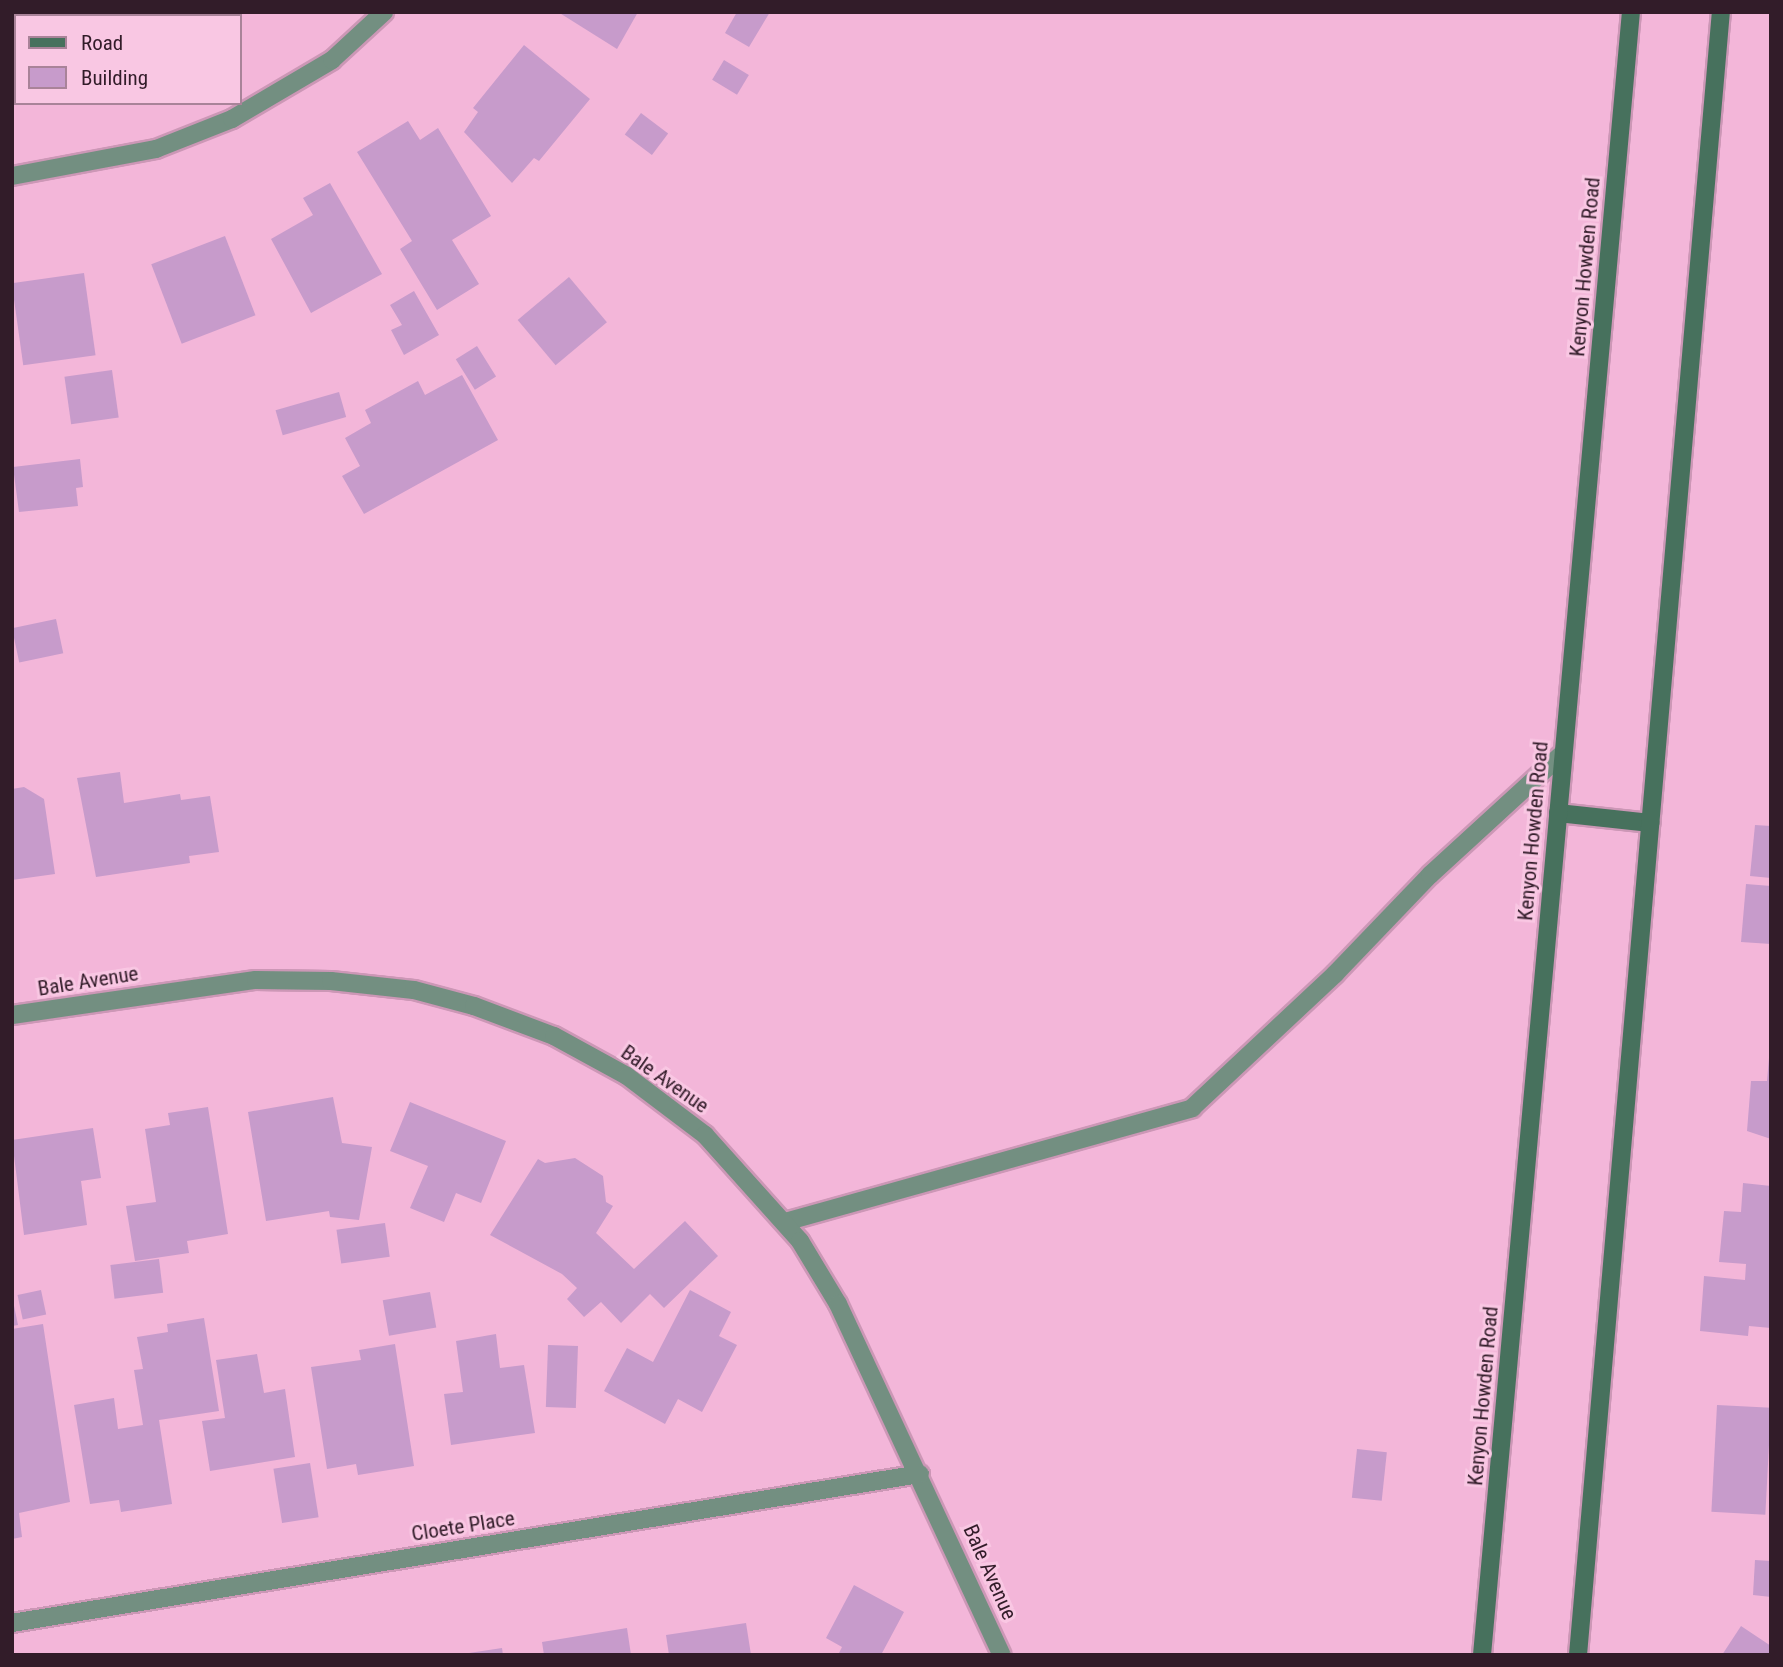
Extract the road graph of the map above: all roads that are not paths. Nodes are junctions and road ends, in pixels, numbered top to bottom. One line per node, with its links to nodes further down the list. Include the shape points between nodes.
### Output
1 (384, 12): 4 (street, via 332,60 232,120 156,149)
2 (1631, 12): 5 (street, Kenyon Howden Road)
3 (1721, 12): 7 (street)
4 (12, 176)
5 (1563, 753): 6 (street, Kenyon Howden Road); 9 (street, via 1430,875 1335,974 1192,1108)
6 (1558, 813): 7 (street); 13 (street, Kenyon Howden Road)
7 (1650, 823): 14 (street)
8 (12, 1015): 9 (street, Bale Avenue, via 257,980 331,981 414,990 474,1006 554,1036 627,1076 705,1135)
9 (785, 1222): 10 (street, Bale Avenue, via 838,1304)
10 (920, 1474): 11 (street, Cloete Place); 12 (street, Bale Avenue)
11 (12, 1623)
12 (1002, 1655)
13 (1482, 1655)
14 (1578, 1655)

